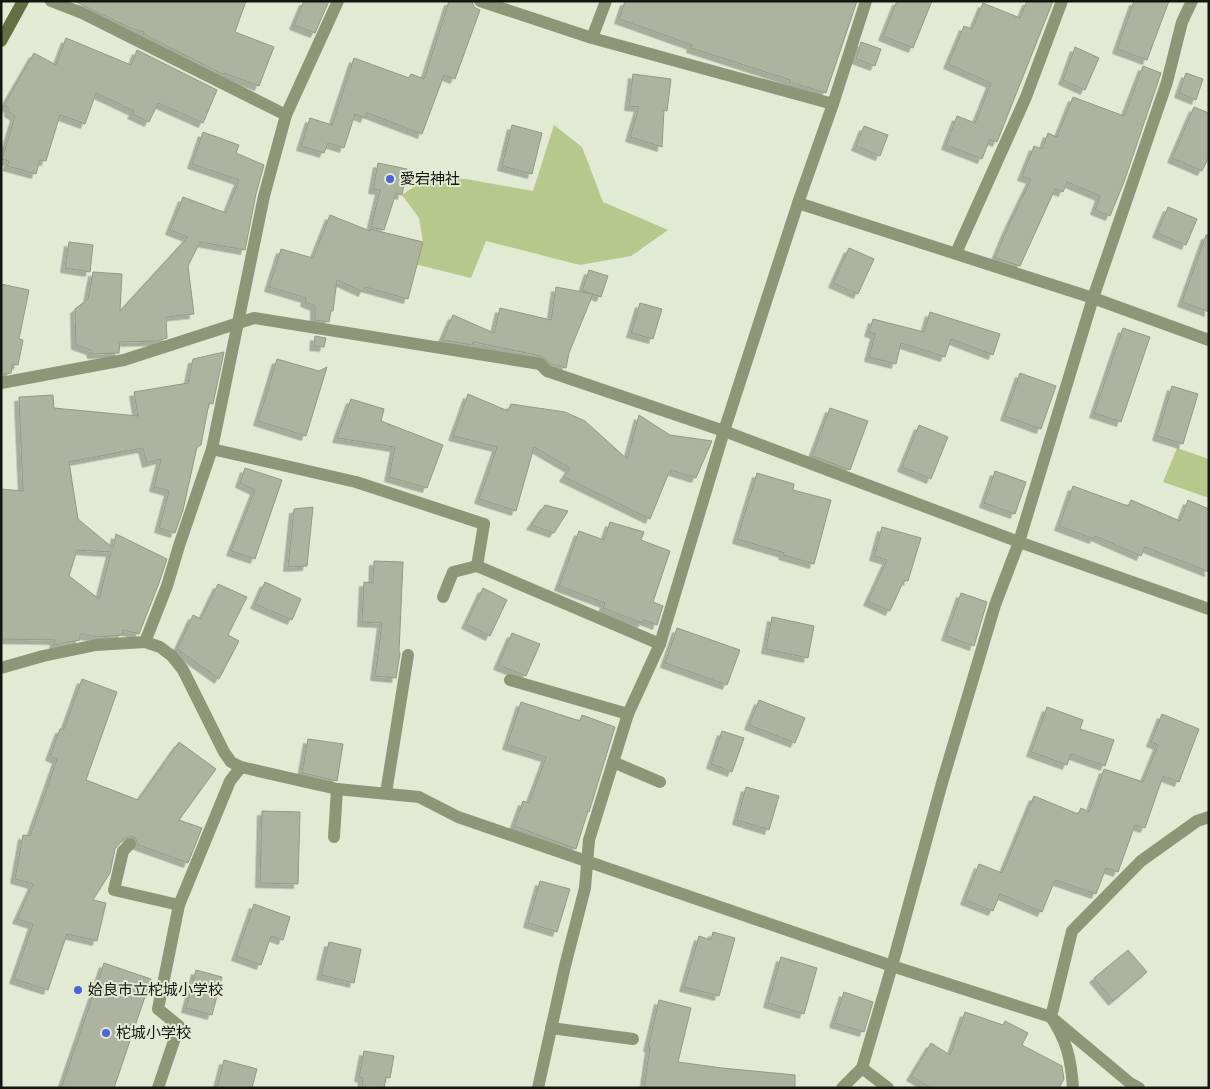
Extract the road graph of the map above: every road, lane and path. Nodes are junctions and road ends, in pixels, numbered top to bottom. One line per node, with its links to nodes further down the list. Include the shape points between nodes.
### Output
1 (23, 1): 10 (street)
2 (51, 1): 12 (street, via 82,13)
3 (338, 1): 12 (street)
4 (480, 1): 9 (street)
5 (606, 1): 9 (street)
6 (866, 1): 11 (street)
7 (1062, 1): 14 (street, via 1026,97)
8 (1192, 1): 15 (street, via 1182,22 1167,82)
9 (592, 38): 11 (street)
10 (1, 40)
11 (833, 104): 13 (street)
12 (286, 115): 16 (street, via 264,196)
13 (798, 203): 14 (street); 19 (street)
14 (956, 252): 15 (street)
15 (1093, 298): 17 (street); 21 (street)
16 (237, 324): 18 (street, via 124,360); 19 (street, via 254,318 264,319 540,364 547,372); 20 (street)
17 (1209, 340)
18 (1, 383)
19 (724, 431): 21 (street); 26 (street)
20 (212, 449): 22 (street, via 356,482 484,524); 25 (street)
21 (1019, 542): 24 (street); 41 (street, via 995,605)
22 (477, 566): 23 (street, via 454,572); 26 (street)
23 (443, 596)
24 (1209, 610)
25 (145, 642): 28 (street, via 96,645); 32 (street, via 160,646 183,670 224,752 230,762)
26 (660, 644): 30 (street)
27 (408, 655): 35 (street)
28 (1, 668)
29 (510, 680): 30 (street)
30 (628, 714): 31 (street)
31 (613, 762): 33 (street); 39 (street, via 589,840)
32 (241, 767): 34 (street); 40 (street, via 230,781)
33 (660, 782)
34 (337, 789): 35 (street); 37 (street)
35 (386, 793): 39 (street, via 419,797 458,817)
36 (1209, 816): 42 (street, via 1197,821 1142,861 1072,930)
37 (334, 837)
38 (130, 844): 40 (street, via 123,851 114,890)
39 (589, 860): 41 (street); 43 (street)
40 (179, 905): 46 (street, via 158,1010 179,1026)
41 (892, 966): 42 (street); 45 (street)
42 (1051, 1016): 50 (street, via 1068,1047); 51 (street)
43 (551, 1028): 44 (street); 47 (street)
44 (633, 1039)
45 (862, 1068): 48 (street); 49 (street)
46 (158, 1088)
47 (538, 1088)
48 (842, 1088)
49 (888, 1088)
50 (1073, 1088)
51 (1139, 1088)

